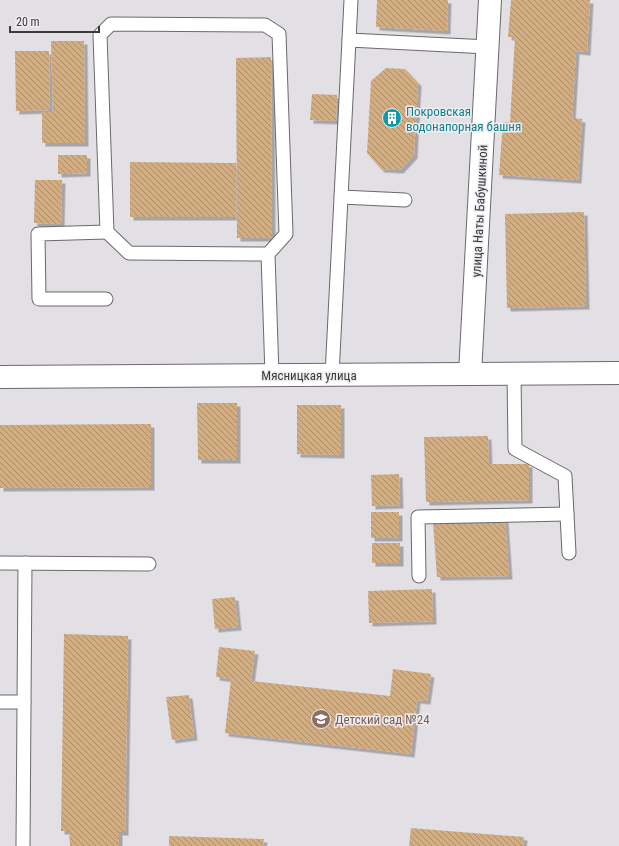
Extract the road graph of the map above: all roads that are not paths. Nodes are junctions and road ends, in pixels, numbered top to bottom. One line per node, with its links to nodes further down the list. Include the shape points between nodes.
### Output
1 (351, 0): 3 (lane)
2 (490, 0): 4 (street, улица Наты Бабушкиной)
3 (349, 40): 4 (lane); 5 (lane)
4 (488, 47): 12 (street, улица Наты Бабушкиной)
5 (341, 197): 6 (lane); 14 (lane)
6 (405, 200)
7 (107, 232): 8 (lane, via 129,253); 8 (lane, via 100,35 111,24 265,25 279,34 286,234); 9 (lane, via 38,234 39,299)
8 (268, 254): 13 (lane)
9 (106, 299)
10 (514, 373): 11 (street, Мясницкая улица); 12 (street, Мясницкая улица); 16 (lane, via 515,449 565,476)
11 (619, 373)
12 (470, 374): 14 (street, Мясницкая улица)
13 (272, 375): 14 (street, Мясницкая улица); 15 (street, Мясницкая улица)
14 (332, 375)
15 (0, 377)
16 (567, 514): 17 (lane); 21 (lane, via 418,517)
17 (569, 552)
18 (0, 562): 19 (lane)
19 (26, 563): 20 (lane); 23 (lane)
20 (149, 564)
21 (419, 576)
22 (0, 702): 23 (lane)
23 (24, 702): 24 (lane)
24 (23, 846)

